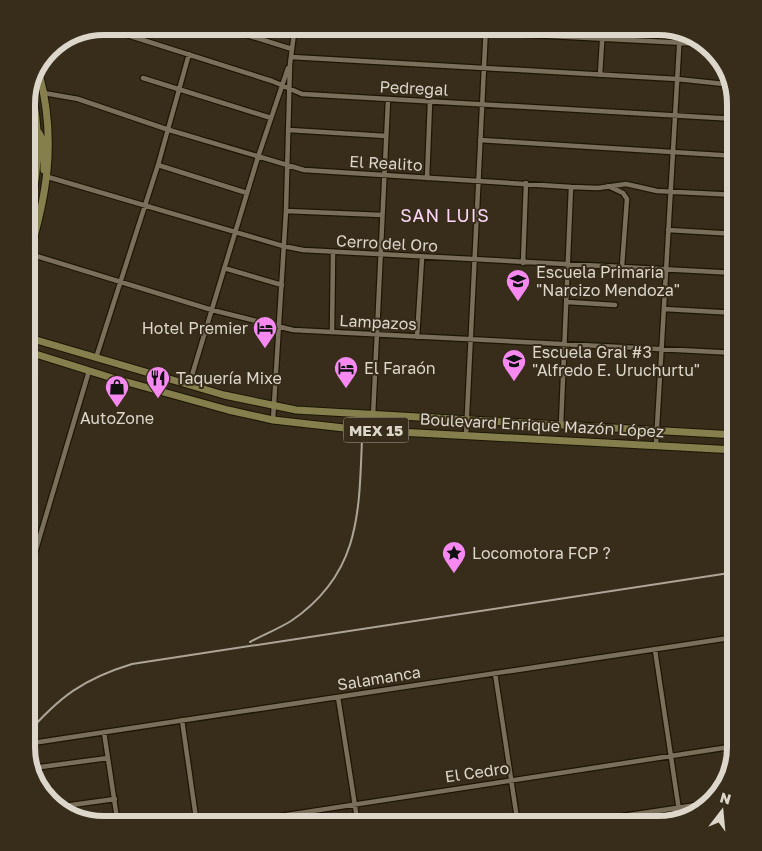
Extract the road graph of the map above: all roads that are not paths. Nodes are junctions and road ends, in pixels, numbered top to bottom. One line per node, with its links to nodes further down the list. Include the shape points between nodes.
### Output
1 (128, 35): 12 (street, Pedregal)
2 (247, 35): 11 (street)
3 (294, 35): 11 (street)
4 (486, 35): 15 (street)
5 (525, 35): 8 (street)
6 (602, 35): 8 (street)
7 (679, 38): 9 (street)
8 (602, 39): 9 (street); 16 (street)
9 (679, 43): 10 (street); 19 (street)
10 (691, 43)
11 (292, 49): 13 (street)
12 (189, 54): 21 (street, Pedregal); 22 (street)
13 (291, 57): 14 (street); 15 (street)
14 (290, 64): 21 (street); 23 (street)
15 (484, 68): 16 (street); 27 (street)
16 (600, 75): 19 (street)
17 (40, 78): 24 (main road)
18 (143, 78): 22 (street)
19 (677, 79): 20 (street); 29 (street)
20 (724, 84)
21 (282, 86): 23 (street, Pedregal); 30 (street)
22 (179, 89): 30 (street); 32 (street)
23 (289, 90): 25 (street, Pedregal, via 302,94); 33 (street)
24 (44, 93): 32 (street, El Realito, via 78,99); 46 (main road, via 50,136)
25 (388, 100): 26 (street, Pedregal); 36 (street)
26 (430, 102): 27 (street, Pedregal); 47 (street)
27 (482, 103): 29 (street, Pedregal); 37 (street)
28 (35, 114): 35 (main road)
29 (675, 116): 31 (street, Pedregal); 40 (street)
30 (271, 118): 42 (street)
31 (727, 119)
32 (166, 129): 42 (street, El Realito); 43 (street)
33 (289, 130): 36 (street); 44 (street)
34 (35, 132): 35 (street)
35 (38, 133): 39 (main road); 46 (main road, via 44,142 44,170)
36 (386, 136): 45 (street)
37 (480, 140): 40 (street); 48 (street)
38 (35, 145): 39 (street)
39 (38, 146): 50 (main road)
40 (673, 152): 41 (street); 53 (street)
41 (727, 155)
42 (258, 157): 44 (street, El Realito); 54 (street)
43 (158, 165): 54 (street); 56 (street)
44 (287, 166): 45 (street, El Realito); 57 (street)
45 (384, 176): 47 (street, El Realito); 58 (street)
46 (48, 177): 56 (street, Cerro del Oro); 59 (main road)
47 (427, 178): 48 (street, El Realito)
48 (478, 180): 49 (street, El Realito); 68 (street)
49 (526, 183): 52 (street, El Realito); 69 (street)
50 (35, 186)
51 (608, 186): 52 (street, El Realito); 53 (street, El Realito, via 626,184 648,190); 71 (street, via 623,193 627,199)
52 (571, 187): 70 (street)
53 (671, 191): 55 (street, El Realito); 60 (street)
54 (247, 194): 61 (street)
55 (727, 194)
56 (145, 204): 61 (street, Cerro del Oro); 75 (street)
57 (286, 211): 58 (street); 63 (street)
58 (382, 215): 66 (street)
59 (35, 226)
60 (668, 230): 62 (street); 73 (street)
61 (235, 232): 63 (street, Cerro del Oro); 72 (street)
62 (727, 233)
63 (283, 246): 64 (street, Cerro del Oro); 76 (street)
64 (333, 253): 66 (street, Cerro del Oro); 83 (street)
65 (35, 255): 75 (street, Lampazos)
66 (380, 255): 67 (street, Cerro del Oro); 84 (street)
67 (422, 258): 68 (street, Cerro del Oro); 85 (street)
68 (473, 261): 69 (street, Cerro del Oro); 86 (street)
69 (524, 264): 70 (street, Cerro del Oro)
70 (568, 264): 71 (street, Cerro del Oro); 77 (street)
71 (622, 266): 73 (street, Cerro del Oro)
72 (224, 268): 76 (street); 80 (street)
73 (666, 268): 74 (street, Cerro del Oro); 79 (street)
74 (727, 272)
75 (120, 282): 80 (street, Lampazos); 92 (street)
76 (282, 285): 82 (street)
77 (567, 302): 78 (street); 88 (street)
78 (615, 305)
79 (664, 308): 81 (street); 89 (street)
80 (212, 310): 82 (street, Lampazos); 94 (street)
81 (727, 312)
82 (279, 328): 83 (street, Lampazos); 95 (street)
83 (332, 332): 84 (street, Lampazos)
84 (376, 335): 85 (street, Lampazos); 96 (street)
85 (417, 337): 86 (street, Lampazos)
86 (470, 339): 88 (street, Lampazos); 98 (street)
87 (35, 340): 92 (main road, Boulevard Enrique Mazón López / MEX 15)
88 (565, 345): 89 (street, Lampazos); 99 (street)
89 (662, 351): 91 (street, Lampazos); 100 (street)
90 (35, 354): 93 (main road, Boulevard Enrique Mazón López / MEX 15)
91 (727, 354)
92 (96, 358): 94 (main road, Boulevard Enrique Mazón López / MEX 15)
93 (89, 371): 97 (main road, Boulevard Enrique Mazón López / MEX 15); 105 (street)
94 (189, 385): 95 (main road, Boulevard Enrique Mazón López / MEX 15)
95 (274, 406): 96 (main road, Boulevard Enrique Mazón López / MEX 15); 97 (street)
96 (373, 416): 98 (main road, Boulevard Enrique Mazón López / MEX 15)
97 (273, 420): 102 (main road, Boulevard Enrique Mazón López / MEX 15, via 355,429)
98 (467, 420): 99 (main road, Boulevard Enrique Mazón López / MEX 15); 102 (street)
99 (561, 425): 100 (main road, Boulevard Enrique Mazón López / MEX 15)
100 (657, 430): 101 (main road, Boulevard Enrique Mazón López / MEX 15); 103 (street)
101 (727, 434)
102 (466, 435): 103 (main road, Boulevard Enrique Mazón López / MEX 15)
103 (656, 444): 104 (main road, Boulevard Enrique Mazón López / MEX 15)
104 (727, 449)
105 (35, 553)
106 (727, 638): 107 (street, Salamanca)
107 (655, 650): 108 (street, Salamanca); 114 (street)
108 (495, 673): 109 (street, Salamanca); 117 (street)
109 (338, 697): 110 (street, Salamanca); 119 (street)
110 (182, 720): 111 (street, Salamanca); 125 (street)
111 (104, 732): 112 (street, Salamanca); 115 (street)
112 (35, 743)
113 (727, 747): 114 (street, El Cedro)
114 (672, 755): 117 (street, El Cedro); 122 (street)
115 (108, 758): 116 (street); 118 (street)
116 (38, 767)
117 (510, 780): 119 (street, El Cedro); 128 (street)
118 (115, 799): 120 (street); 124 (street)
119 (355, 804): 126 (street, El Cedro); 127 (street)
120 (68, 806)
121 (694, 806): 122 (street)
122 (679, 808): 123 (street); 129 (street)
123 (679, 812)
124 (117, 816)
125 (196, 816)
126 (281, 816)
127 (357, 816)
128 (516, 816)
129 (624, 816)

